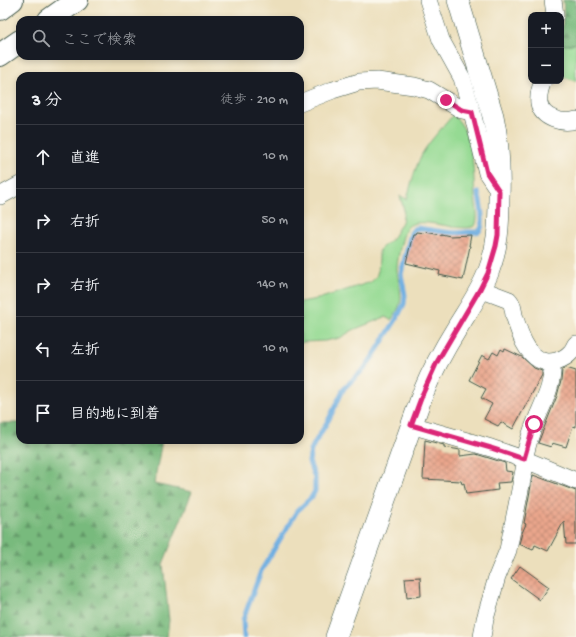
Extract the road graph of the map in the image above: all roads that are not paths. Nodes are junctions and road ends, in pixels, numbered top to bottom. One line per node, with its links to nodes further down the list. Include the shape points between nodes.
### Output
1 (12, 0): 6 (highway)
2 (77, 0): 8 (highway)
3 (428, 0): 13 (street, via 441,40 462,78)
4 (458, 0): 16 (street, via 497,134)
5 (553, 0): 7 (street)
6 (0, 9)
7 (555, 12)
8 (55, 16)
9 (16, 44): 10 (highway)
10 (0, 55)
11 (541, 84): 14 (street, via 538,97 542,110 559,122)
12 (304, 101): 13 (street, via 359,82 383,82 429,90 462,110)
13 (472, 112): 16 (street, via 487,173)
14 (576, 120)
15 (16, 187): 17 (street)
16 (499, 191): 18 (street, via 496,246)
17 (0, 196)
18 (480, 289): 20 (street, via 512,303 528,348 535,357); 21 (street, via 437,362)
19 (575, 349): 20 (street)
20 (552, 363): 22 (street, via 548,390 534,424)
21 (411, 425): 22 (street); 24 (street)
22 (525, 459): 23 (street); 25 (street, via 508,550 497,577)
23 (576, 481)
24 (336, 637)
25 (482, 637)

